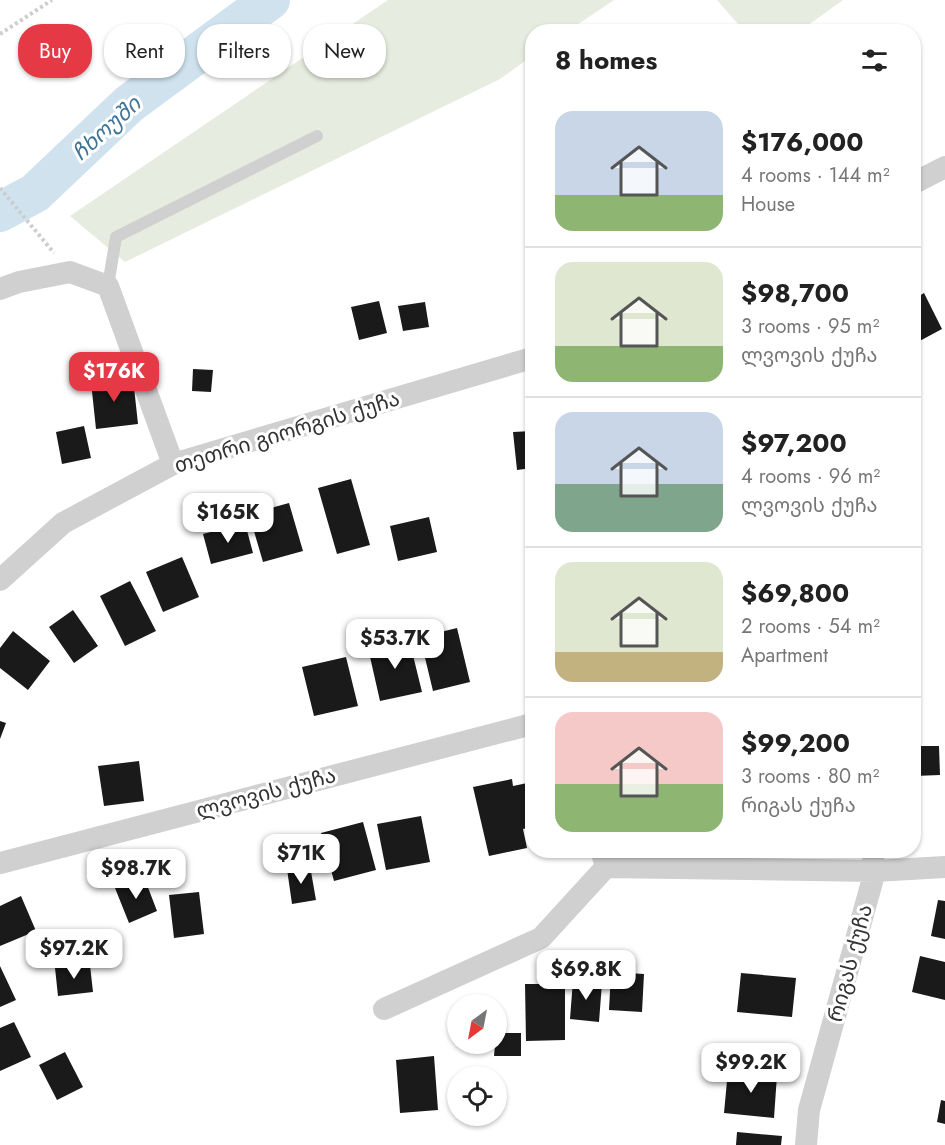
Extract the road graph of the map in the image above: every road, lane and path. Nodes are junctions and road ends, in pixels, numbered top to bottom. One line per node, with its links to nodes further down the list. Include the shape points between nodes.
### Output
1 (52, 0): 2 (path)
2 (0, 34)
3 (317, 136): 8 (lane, via 116,237)
4 (945, 167): 5 (street)
5 (921, 179)
6 (0, 188): 7 (path)
7 (70, 272): 8 (street); 9 (street)
8 (108, 286): 11 (street)
9 (0, 289)
10 (525, 360): 11 (street, თეთრი გიორგის ქუჩა)
11 (172, 464): 12 (street, თეთრი გიორგის ქუჩა, via 63,523)
12 (0, 580)
13 (525, 726): 16 (street, ლვოვის ქუჩა)
14 (604, 859): 15 (street); 18 (street, via 541,939)
15 (874, 861): 17 (street); 19 (street, რიგას ქუჩა, via 809,1110)
16 (0, 863)
17 (945, 867)
18 (384, 1009)
19 (806, 1145)

